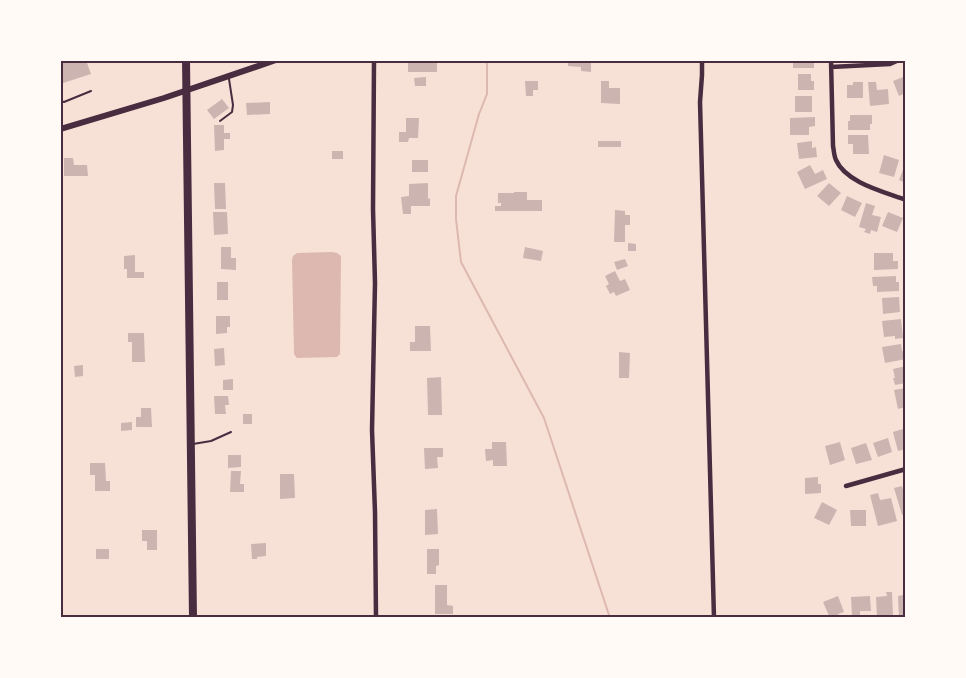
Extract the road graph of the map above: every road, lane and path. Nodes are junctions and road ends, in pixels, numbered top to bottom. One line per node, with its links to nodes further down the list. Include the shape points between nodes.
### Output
1 (186, 60): 9 (main road)
2 (276, 60): 8 (street)
3 (374, 60): 20 (street, via 372,430)
4 (702, 60): 21 (street)
5 (831, 60): 7 (street)
6 (899, 60): 7 (street, via 890,64)
7 (831, 67): 14 (street, via 836,160 857,182)
8 (228, 76): 9 (street); 12 (lane, via 232,112)
9 (185, 90): 13 (street); 16 (main road)
10 (91, 91): 11 (lane)
11 (60, 101)
12 (220, 121)
13 (60, 129)
14 (906, 200)
15 (231, 432): 16 (lane, via 211,441)
16 (190, 444): 19 (main road)
17 (906, 469): 18 (street)
18 (846, 486)
19 (192, 618)
20 (376, 618)
21 (714, 618)

